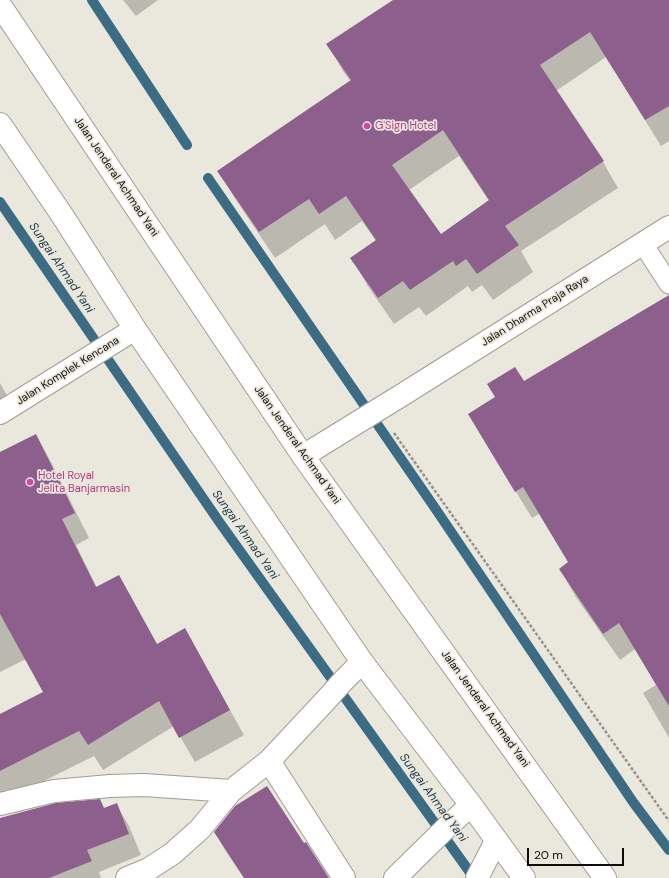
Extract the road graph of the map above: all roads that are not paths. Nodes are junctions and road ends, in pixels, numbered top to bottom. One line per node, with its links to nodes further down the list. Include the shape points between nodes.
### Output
1 (0, 5): 8 (main road, Jalan Jenderal Achmad Yani)
2 (0, 124): 6 (main road)
3 (669, 227): 4 (main road, Jalan Dharma Praja Raya)
4 (643, 244): 5 (lane); 8 (main road, Jalan Dharma Praja Raya)
5 (669, 284)
6 (136, 329): 7 (main road, Jalan Komplek Kencana); 9 (main road)
7 (0, 413)
8 (310, 451): 20 (main road, Jalan Jenderal Achmad Yani)
9 (362, 662): 10 (main road); 13 (main road)
10 (269, 761): 11 (main road); 17 (main road)
11 (231, 791): 12 (main road, via 144,784 54,791); 16 (main road, via 200,829 172,854 147,870)
12 (0, 804)
13 (472, 805): 14 (main road); 18 (main road, via 429,843)
14 (496, 840): 15 (main road); 19 (main road)
15 (478, 876)
16 (127, 878)
17 (344, 878)
18 (395, 878)
19 (524, 878)
20 (605, 878)

